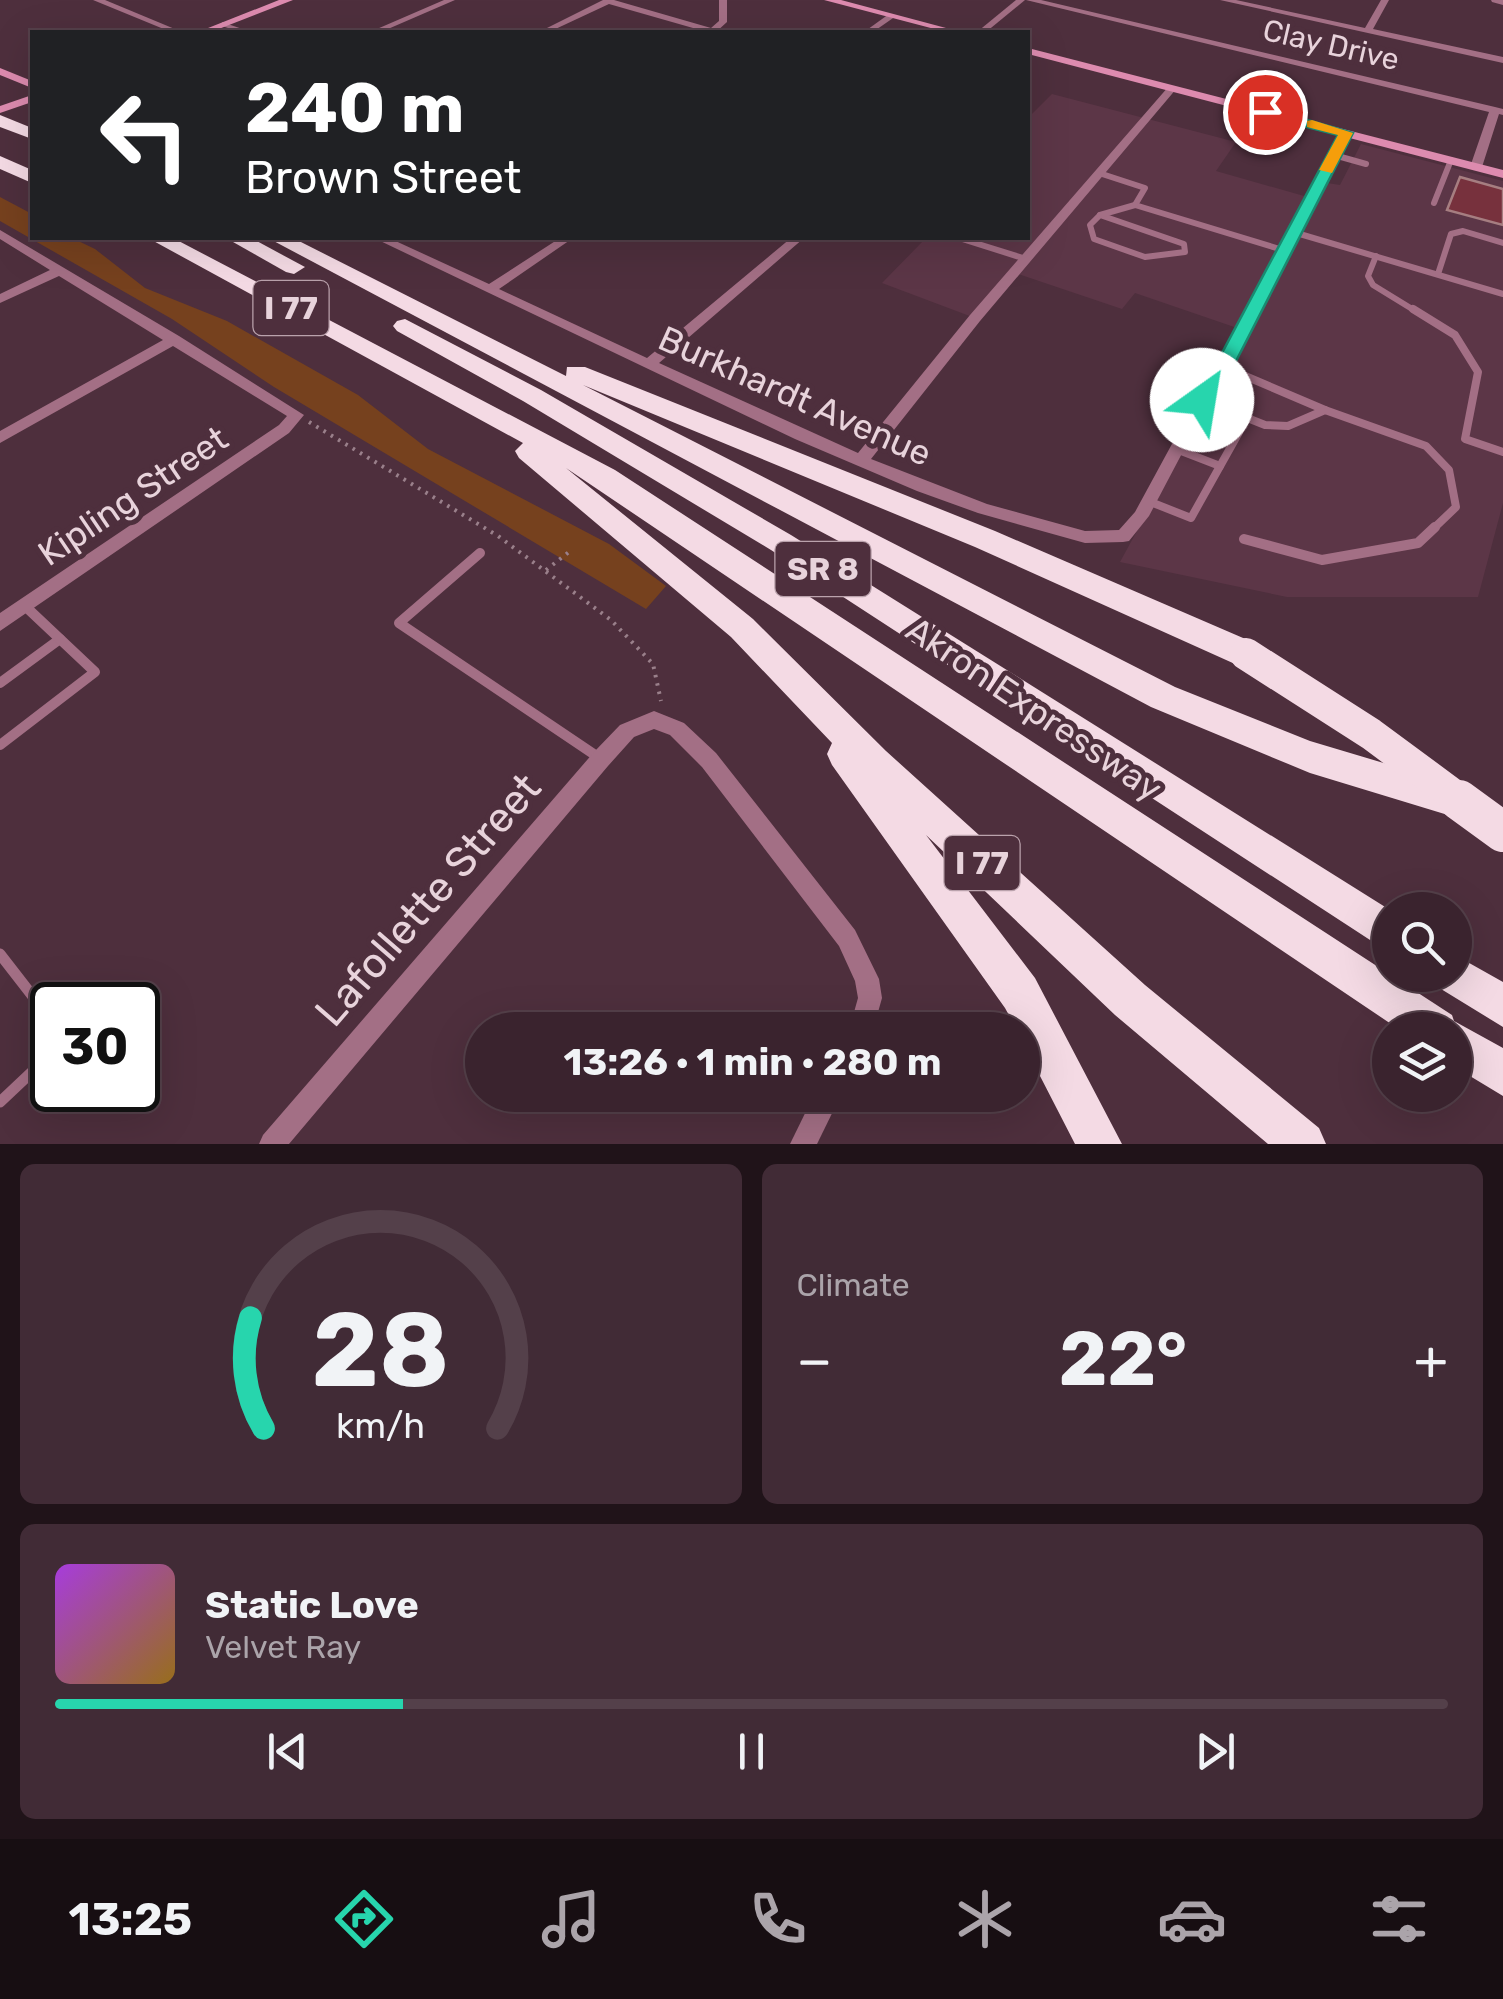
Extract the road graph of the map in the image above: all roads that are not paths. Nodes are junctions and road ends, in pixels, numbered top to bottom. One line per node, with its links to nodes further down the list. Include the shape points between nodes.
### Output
1 (96, 0): 15 (street)
2 (288, 0): 14 (main road)
3 (451, 0): 18 (street)
4 (609, 0): 19 (street); 20 (street)
5 (722, 0): 21 (street, via 724,22)
6 (829, 0): 13 (main road)
7 (1021, 0): 24 (street)
8 (1030, 0): 33 (street, Clay Drive)
9 (1224, 0): 25 (street)
10 (1385, 0): 25 (street)
11 (1495, 0): 12 (street)
12 (1503, 2)
13 (892, 16): 22 (street); 23 (main road)
14 (225, 24): 16 (main road); 17 (street)
15 (173, 30)
16 (208, 30)
17 (242, 30)
18 (379, 30)
19 (547, 30)
20 (706, 30)
21 (714, 30)
22 (871, 30)
23 (948, 30)
24 (984, 30)
25 (1368, 31): 27 (street)
26 (1030, 52): 30 (main road)
27 (1503, 60)
28 (0, 72): 29 (main road)
29 (30, 85)
30 (1172, 88): 36 (main road); 42 (street)
31 (28, 99): 32 (main road)
32 (0, 110)
33 (1499, 111): 41 (street)
34 (0, 120): 35 (highway)
35 (30, 133)
36 (1346, 133): 37 (street, Burkhardt Avenue); 38 (main road)
37 (1334, 156): 40 (lane); 48 (street, Burkhardt Avenue)
38 (1451, 160): 41 (main road); 45 (lane)
39 (0, 162): 44 (highway)
40 (1366, 164)
41 (1476, 167): 43 (main road)
42 (1099, 174): 46 (lane, via 1145,188); 60 (street)
43 (1503, 174)
44 (30, 176)
45 (1434, 204)
46 (1135, 205): 47 (lane); 58 (lane)
47 (1100, 215): 47 (lane, via 1090,225 1094,239 1144,257 1185,252 1184,244)
48 (1293, 232): 58 (street, Burkhardt Avenue); 59 (lane)
49 (0, 234): 61 (street)
50 (162, 240): 70 (highway, Akron Expressway / I 77)
51 (240, 240): 91 (highway, Akron Expressway / SR 8, via 654,466)
52 (282, 240): 66 (highway, I 77)
53 (384, 240): 63 (street, Burkhardt Avenue)
54 (563, 240): 63 (street)
55 (796, 240): 68 (street)
56 (965, 240): 60 (lane)
57 (1503, 243): 62 (lane, via 1463,231 1450,234)
58 (1283, 250): 69 (street, Burkhardt Avenue)
59 (1376, 256): 62 (lane); 76 (lane, via 1368,276 1374,285 1454,335 1478,372 1466,440)
60 (1026, 260): 77 (street)
61 (58, 271): 65 (street); 67 (street)
62 (1438, 274): 64 (lane)
63 (489, 290): 68 (street, Burkhardt Avenue)
64 (1503, 294)
65 (0, 299)
66 (465, 334): 89 (highway, I 77, via 1163,697 1334,767); 90 (highway, bridge, via 549,361 984,539 1246,654 1371,734)
67 (174, 339): 74 (street); 83 (street, Kipling Street, via 296,414 284,430)
68 (650, 364): 77 (street, Burkhardt Avenue)
69 (1224, 367): 71 (street, Burkhardt Avenue); 72 (lane)
70 (424, 376): 82 (highway, I 77); 97 (highway, Akron Expressway / SR 8, via 699,536)
71 (1202, 400): 73 (lane); 75 (street, Burkhardt Avenue)
72 (1325, 410): 73 (lane, via 1288,426); 80 (lane, via 1426,446 1448,470 1456,507 1418,543 1322,560)
73 (1248, 418): 78 (lane)
74 (0, 438)
75 (1176, 449): 78 (lane); 79 (street, Burkhardt Avenue)
76 (1503, 452)
77 (860, 461): 79 (street, Burkhardt Avenue, via 984,510 1085,537 1123,536)
78 (1220, 466): 79 (lane, via 1190,518)
79 (1148, 501)
80 (1244, 539)
81 (480, 553): 88 (lane, via 399,623)
82 (674, 568): 105 (highway, via 796,693 877,796 1020,994); 106 (highway, I 77, via 1130,1000)
83 (24, 606): 84 (street, Kipling Street); 85 (lane)
84 (0, 623)
85 (60, 639): 86 (lane); 87 (lane, via 95,672)
86 (0, 683)
87 (0, 745)
88 (600, 760): 96 (street, Lafollette Street, via 628,731 654,720 677,729 709,760 846,938 867,979); 103 (street, Lafollette Street)
89 (1503, 813)
90 (1503, 832)
91 (1372, 920)
92 (0, 954): 94 (lane)
93 (1472, 985): 95 (highway)
94 (30, 993)
95 (1503, 1006)
96 (866, 1012)
97 (1410, 1012)
98 (1472, 1053): 100 (highway)
99 (30, 1074): 101 (lane)
100 (1503, 1074)
101 (0, 1102)
102 (819, 1112): 104 (street)
103 (272, 1144)
104 (802, 1144)
105 (1099, 1144)
106 (1304, 1144)

